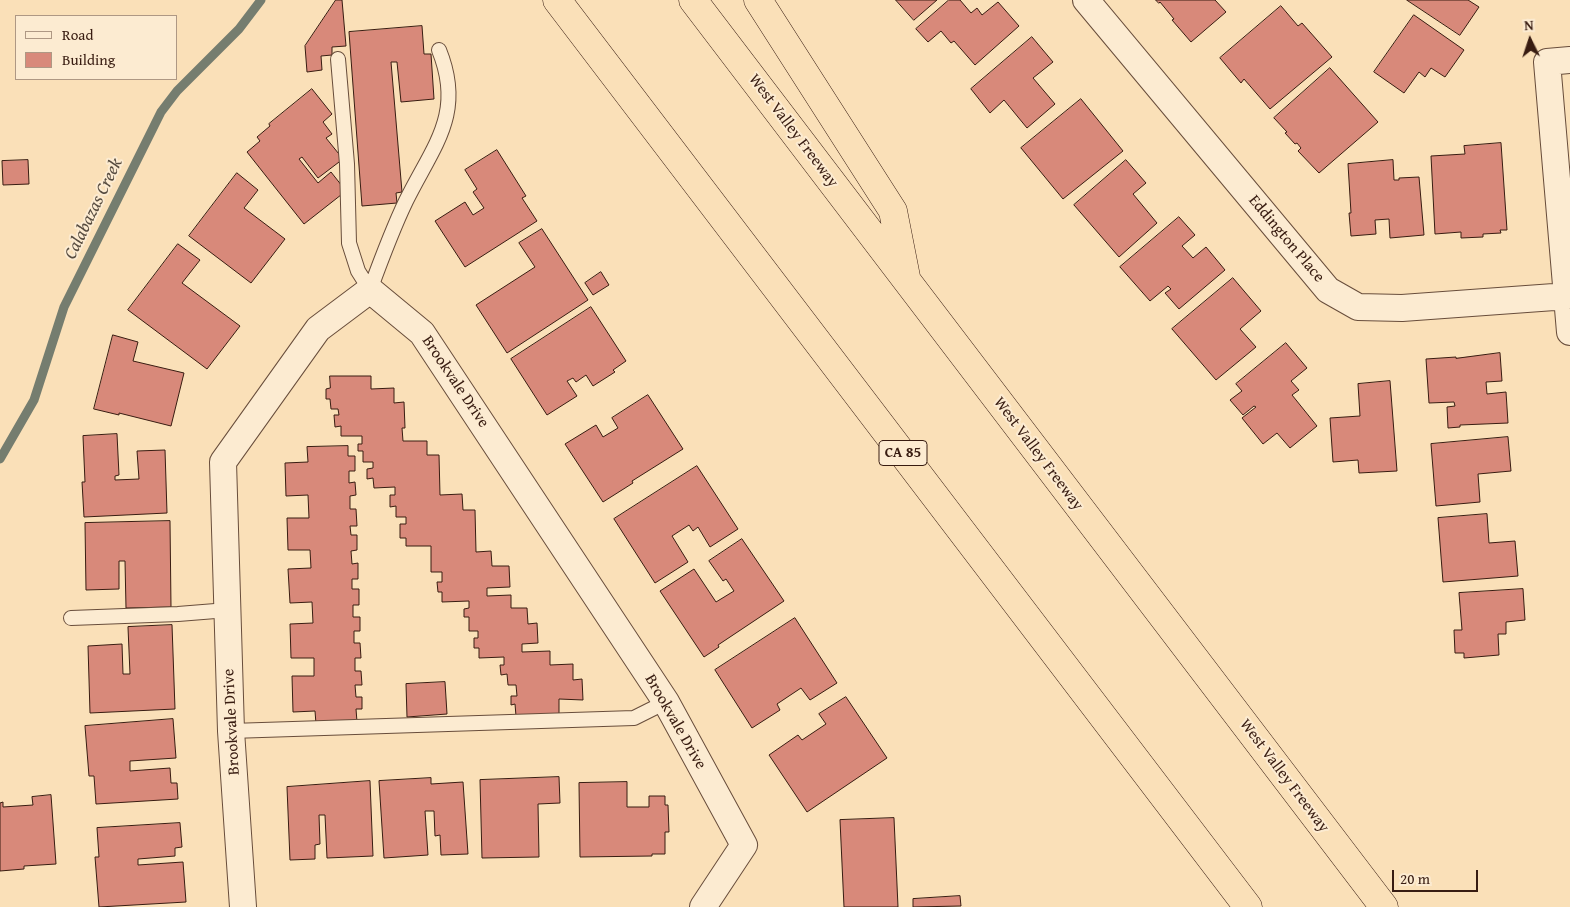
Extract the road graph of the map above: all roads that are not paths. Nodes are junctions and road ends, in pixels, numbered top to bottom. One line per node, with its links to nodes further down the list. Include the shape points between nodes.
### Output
1 (557, 0): 18 (highway, CA 85)
2 (693, 0): 8 (highway, West Valley Freeway)
3 (758, 0): 8 (highway, via 893,211)
4 (1086, 0): 10 (street, Eddington Place, via 1328,290 1358,308 1402,308)
5 (440, 50): 9 (lane, via 450,92 445,122 392,230)
6 (338, 60): 9 (lane, via 347,164 349,242 358,271)
7 (1570, 60): 10 (street, via 1547,62)
8 (908, 283): 19 (highway, West Valley Freeway)
9 (370, 290): 12 (street, Brookvale Drive, via 318,330 223,462); 14 (street, Brookvale Drive, via 422,333)
10 (1568, 296): 11 (street)
11 (1570, 332)
12 (228, 610): 13 (lane); 15 (street, Brookvale Drive)
13 (71, 618)
14 (666, 702): 15 (lane, via 634,718); 17 (street, Brookvale Drive, via 744,845)
15 (231, 731): 16 (street, Brookvale Drive)
16 (243, 907)
17 (703, 907)
18 (1248, 907)
19 (1384, 907)

